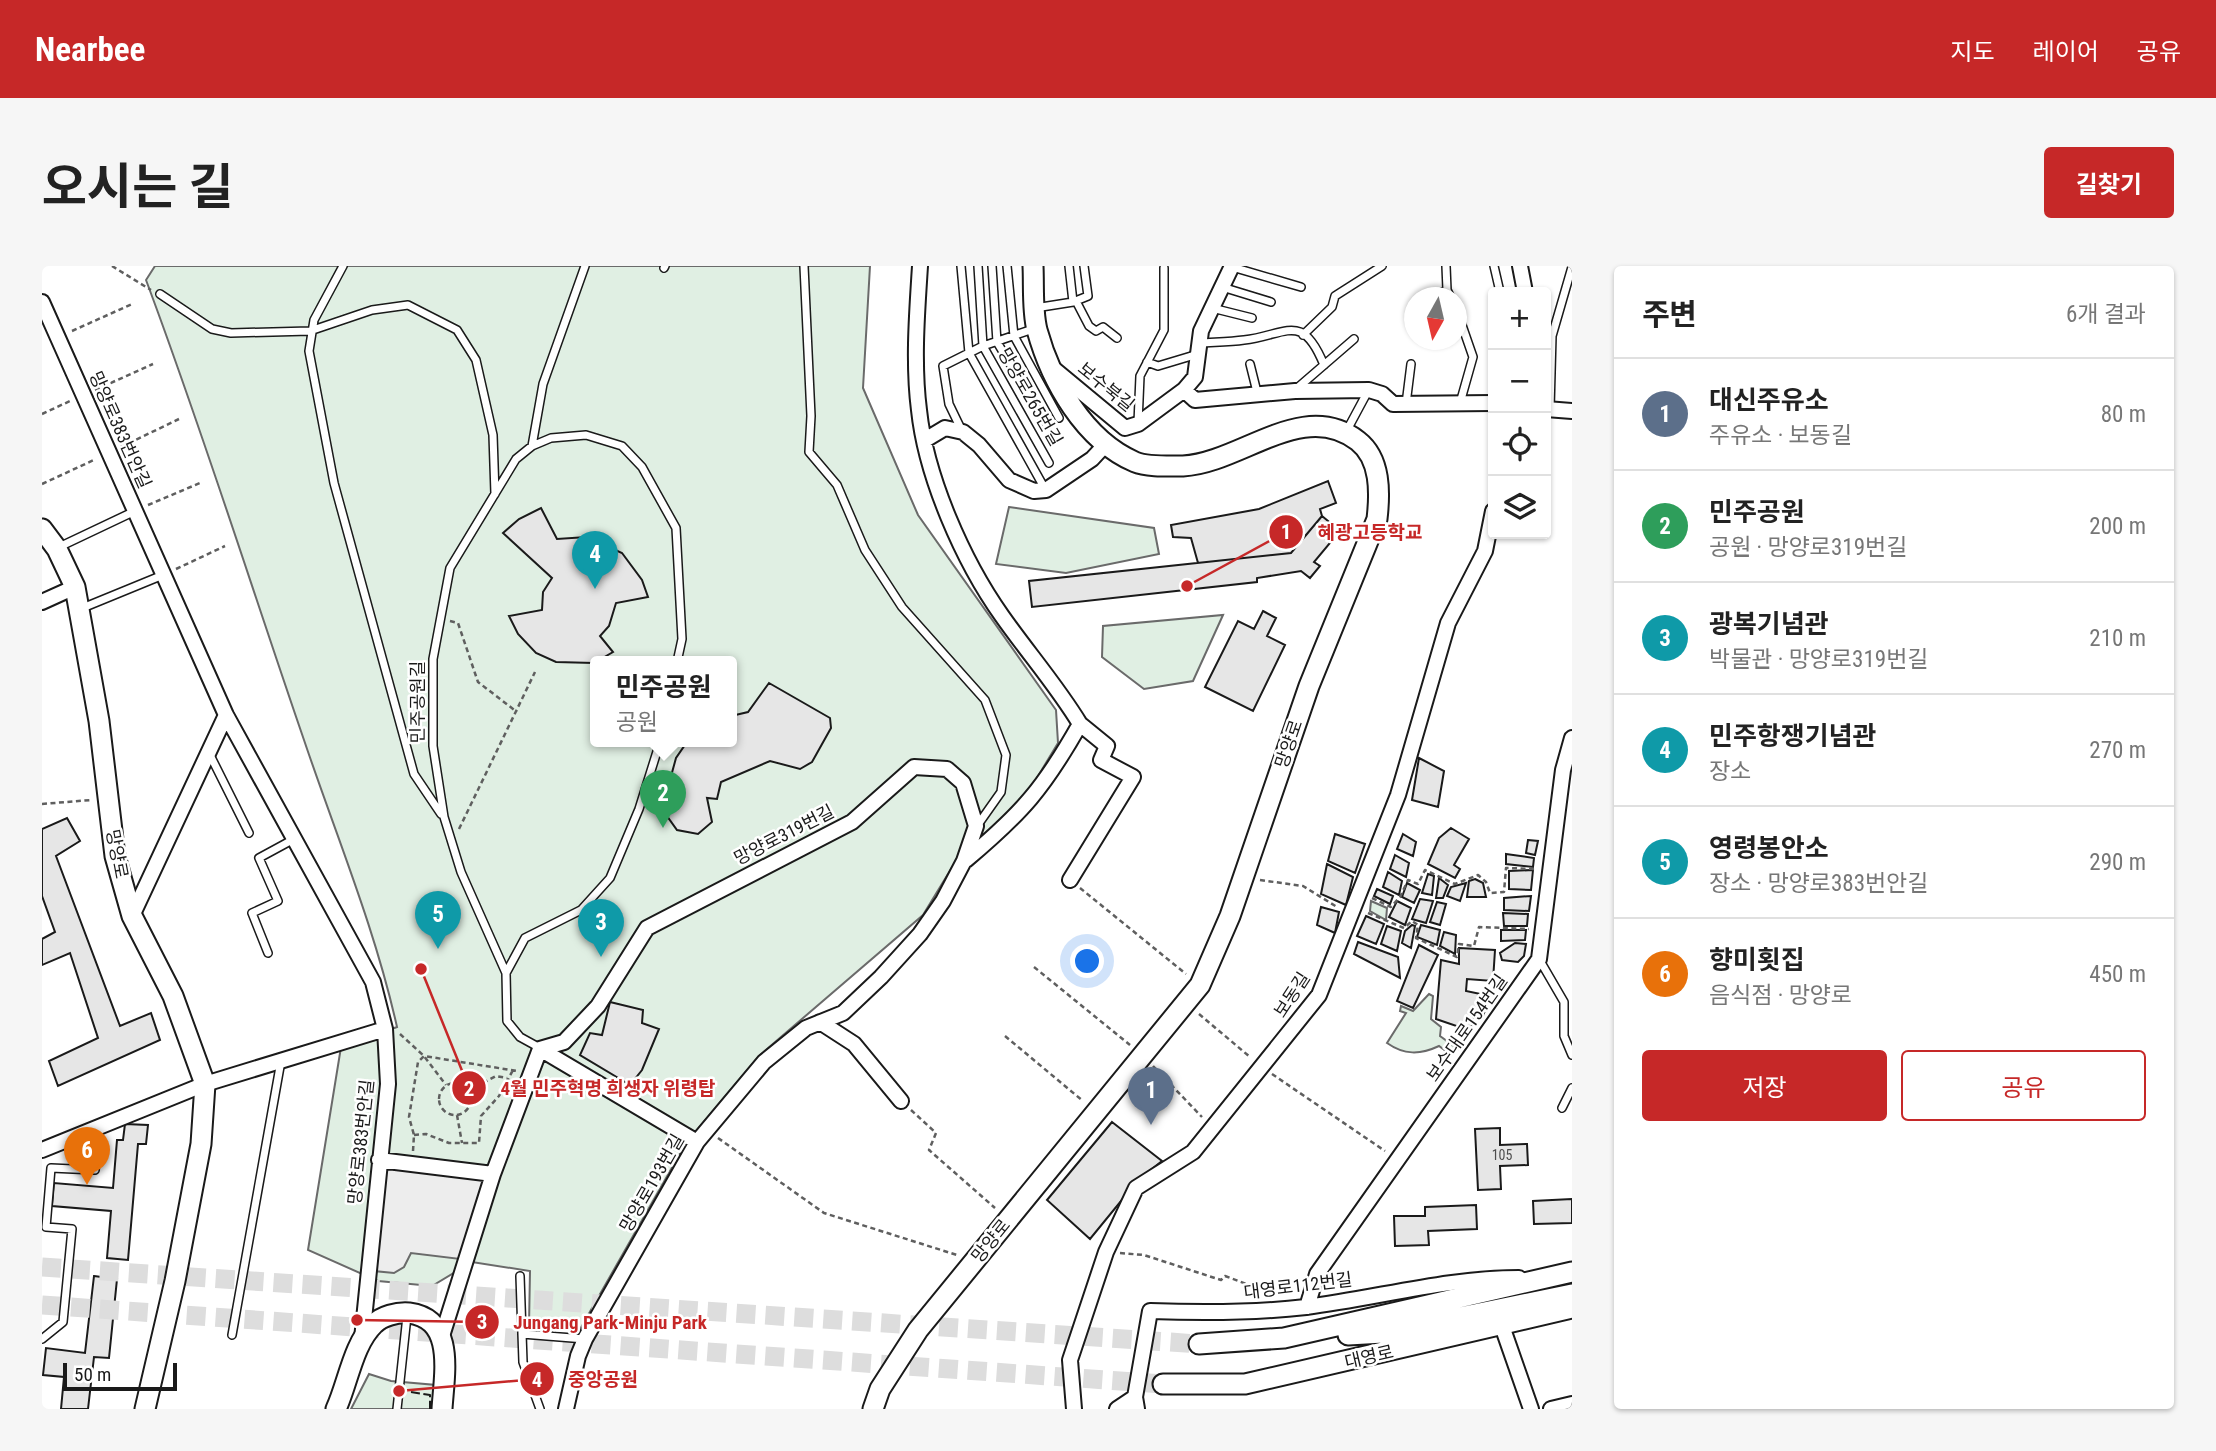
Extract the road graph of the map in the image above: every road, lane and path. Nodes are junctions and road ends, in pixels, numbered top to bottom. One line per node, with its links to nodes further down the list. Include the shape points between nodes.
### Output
1 (112, 266): 25 (path)
2 (343, 266): 34 (lane)
3 (585, 266): 71 (lane, via 543,384)
4 (804, 266): 100 (lane, via 809,452 837,485 865,550 902,607 985,700 1006,755 1001,792)
5 (920, 266): 69 (street, via 919,411)
6 (1033, 266): 30 (main road)
7 (1069, 266): 27 (lane)
8 (1084, 266): 27 (lane, via 1088,296)
9 (1382, 266): 36 (lane, via 1335,296 1332,307)
10 (1446, 266): 22 (lane)
11 (1494, 266): 23 (lane)
12 (1520, 266): 24 (street)
13 (992, 267): 41 (lane, 망양로265번길)
14 (1007, 267): 37 (lane, 망양로265번길)
15 (1164, 267): 46 (lane, 보수북길, via 1164,330)
16 (1232, 267): 20 (street); 21 (lane)
17 (1572, 267): 44 (lane)
18 (961, 268): 45 (lane, 망양로265번길)
19 (978, 270): 42 (lane, 망양로265번길)
20 (1222, 287): 28 (lane); 31 (street)
21 (1301, 287)
22 (1448, 287)
23 (1499, 287)
24 (1524, 287)
25 (160, 295): 34 (lane, via 221,331)
26 (42, 302): 38 (street, 망양로383번안길)
27 (1074, 302): 30 (lane); 39 (lane, via 1088,326 1096,331 1103,327)
28 (1271, 302)
29 (132, 304): 38 (path)
30 (1034, 308): 33 (main road)
31 (1212, 308): 32 (lane); 43 (street)
32 (1252, 318)
33 (1036, 328): 37 (lane, 망양로265번길); 51 (main road)
34 (310, 331): 77 (lane, via 372,310 408,305 457,330 476,360 493,435); 98 (lane, via 309,351 334,483 414,774)
35 (1467, 333): 57 (lane, via 1473,356)
36 (1303, 335): 43 (lane, via 1289,328); 50 (lane, via 1316,345)
37 (1014, 336): 41 (lane, 망양로265번길); 63 (lane, 망양로265번길)
38 (58, 338): 55 (street, 망양로383번안길)
39 (1116, 338)
40 (1354, 339): 50 (lane)
41 (997, 342): 42 (lane, 망양로265번길); 66 (lane, 망양로265번길)
42 (982, 346): 45 (lane, 망양로265번길); 73 (lane, 망양로265번길)
43 (1199, 348): 46 (lane, via 1158,366); 52 (street, via 1195,377)
44 (1551, 350)
45 (969, 353): 67 (lane, 망양로265번길, via 943,366 949,404); 76 (lane, 망양로265번길)
46 (1147, 362): 65 (lane, 보수북길, via 1140,376)
47 (153, 364): 55 (path)
48 (1250, 364): 56 (lane)
49 (1411, 364): 59 (lane)
50 (1324, 365): 54 (lane)
51 (1051, 367): 65 (street, 보수북길, via 1125,428); 70 (main road, via 1076,413)
52 (1184, 390): 56 (street, via 1195,400); 65 (street, 보수북길)
53 (1369, 390): 54 (street); 59 (street, via 1393,404); 68 (lane)
54 (1294, 391): 56 (street)
55 (83, 395): 62 (path); 72 (street, 망양로383번안길)
56 (1258, 397)
57 (1460, 403): 58 (street); 59 (street)
58 (1488, 403)
59 (1406, 405)
60 (1551, 409): 61 (street)
61 (1572, 411)
62 (42, 414)
63 (1059, 418)
64 (179, 419): 72 (path)
65 (1138, 424)
66 (1047, 426)
67 (962, 432): 69 (street, via 945,428); 76 (street, via 979,444 1009,480 1034,491)
68 (1346, 432): 70 (main road, via 1321,425 1288,431 1184,466 1137,463); 105 (main road, 망양로, via 1367,447 1374,464 1380,494 1377,519 1309,686)
69 (925, 440): 92 (street, via 956,534 1001,614 1056,684)
70 (1105, 445): 76 (street)
71 (532, 446): 77 (lane, 민주공원길, via 516,459); 88 (lane, via 551,438 586,435 622,446 642,467 676,528 682,639)
72 (109, 453): 75 (path); 78 (street, 망양로383번안길)
73 (1049, 463)
74 (200, 483): 78 (path)
75 (42, 484)
76 (1046, 490)
77 (495, 494): 87 (lane, 민주공원길, via 450,568)
78 (135, 510): 82 (lane); 83 (street, 망양로383번안길)
79 (42, 529): 82 (main road, 망양로)
80 (1488, 536): 107 (street, 보동길, via 1485,551 1448,623 1398,795)
81 (225, 546): 83 (path)
82 (57, 549): 84 (main road, 망양로)
83 (163, 575): 86 (lane); 91 (street, 망양로383번안길)
84 (75, 587): 85 (street); 86 (main road, 망양로)
85 (42, 602)
86 (79, 609): 96 (main road, 망양로)
87 (441, 618): 90 (path, via 458,623 478,682); 98 (lane, 민주공원길, via 433,659 433,746)
88 (678, 656)
89 (535, 672): 90 (path)
90 (517, 712): 99 (path)
91 (226, 715): 95 (street); 102 (street, 망양로383번안길)
92 (1080, 724): 103 (street, via 1041,790 1014,820); 106 (street, via 1107,746 1101,760 1133,776)
93 (1572, 738): 104 (street, 보수대로154번길, via 1563,770)
94 (658, 747): 113 (lane, 민주공원길, via 610,877 581,910 524,939)
95 (209, 753): 101 (lane); 109 (street)
96 (109, 799): 97 (path); 109 (main road, 망양로, via 115,856)
97 (42, 803)
98 (444, 817): 113 (lane, 민주공원길, via 461,872)
99 (464, 820)
100 (976, 826): 103 (street); 119 (street, 망양로319번길, via 963,783 947,769 914,767 852,822 647,928 598,1006 564,1042)
101 (250, 833)
102 (294, 839): 111 (lane, via 259,858 278,901 252,913); 117 (street, 망양로383번안길, via 373,982)
103 (964, 861): 116 (street, 망양로193번길, via 920,934 843,1013)
104 (1550, 871): 107 (path, via 1506,869 1504,892 1490,893 1478,875 1455,884 1425,870 1418,884 1408,880 1391,907); 110 (street, 보수대로154번길)
105 (1242, 878): 108 (path, via 1303,886); 114 (main road, 망양로)
106 (1070, 880): 114 (path)
107 (1361, 893): 108 (street, 보동길)
108 (1354, 911): 110 (path, via 1404,928 1412,921 1418,925 1416,938 1457,957 1459,944 1475,946 1479,927); 123 (street, 보동길, via 1320,995)
109 (132, 916): 127 (main road, 망양로, via 173,996)
110 (1543, 930): 112 (street, 보수대로154번길)
111 (268, 953)
112 (1539, 959): 120 (lane, via 1564,1002 1564,1036); 141 (street, 보수대로154번길)
113 (506, 972): 119 (lane, 민주공원길, via 507,1021 520,1037)
114 (1200, 985): 115 (main road, 망양로)
115 (1186, 1003): 123 (path); 133 (main road, 망양로)
116 (820, 1022): 131 (street, via 854,1044); 135 (street, 망양로193번길, via 764,1062)
117 (386, 1029): 121 (path, via 404,1035); 122 (street); 142 (street, 망양로383번안길, via 388,1084)
118 (1004, 1036): 133 (path)
119 (541, 1049): 125 (street); 138 (street)
120 (1572, 1055)
121 (424, 1056): 124 (path); 128 (path); 136 (path, via 418,1062 409,1117)
122 (281, 1061): 127 (street); 158 (lane)
123 (1264, 1068): 141 (path); 146 (street, 보동길, via 1193,1152 1136,1188)
124 (513, 1070): 125 (path); 126 (path)
125 (531, 1073): 144 (street)
126 (508, 1079): 130 (path, via 496,1076); 139 (path, via 481,1116 479,1143)
127 (205, 1084): 140 (street); 168 (main road, 망양로, via 201,1144)
128 (446, 1085): 130 (path, via 462,1085); 134 (path, via 439,1094 439,1105 446,1113)
129 (1572, 1088): 132 (lane)
130 (468, 1091): 134 (path, via 471,1101 467,1110)
131 (901, 1101): 145 (path, via 936,1133 929,1150)
132 (1562, 1108)
133 (1097, 1112): 145 (main road, 망양로)
134 (457, 1115): 139 (path)
135 (707, 1130): 138 (street, 망양로193번길); 147 (path, via 824,1213 964,1257)
136 (414, 1135): 139 (path, via 426,1133); 143 (path)
137 (98, 1139): 161 (lane, via 95,1170 51,1168 46,1227 72,1229 63,1322)
138 (697, 1142): 162 (street, 망양로193번길)
139 (462, 1143)
140 (42, 1150)
141 (1397, 1159): 153 (street, 보수대로154번길, via 1317,1274)
142 (379, 1160): 143 (street); 163 (street, 망양로383번안길)
143 (411, 1164): 144 (street)
144 (493, 1174): 159 (street)
145 (1008, 1220): 147 (main road, 망양로)
146 (1106, 1251): 152 (path, via 1144,1255); 175 (street, 보동길, via 1070,1360)
147 (981, 1253): 174 (main road, 망양로, via 918,1330 880,1389)
148 (1572, 1272): 150 (main road, 대영로)
149 (520, 1276): 157 (lane)
150 (1548, 1278): 153 (street, 대영로112번길, via 1473,1278); 160 (main road, 대영로)
151 (1572, 1294): 160 (main road, via 1383,1333)
152 (1276, 1295)
153 (1307, 1307): 166 (street, 대영로112번길, via 1234,1313 1150,1311)
154 (1572, 1308): 156 (main road, 대영로)
155 (407, 1313): 159 (main road, via 428,1319); 163 (main road, via 374,1324); 170 (lane)
156 (1502, 1326): 165 (main road, 대영로, via 1245,1384); 177 (street)
157 (522, 1334): 162 (lane); 172 (lane, via 523,1362)
158 (232, 1335)
159 (442, 1336): 171 (main road)
160 (1284, 1338): 164 (main road, 대영로)
161 (42, 1339)
162 (585, 1339): 173 (street, 망양로193번길)
163 (361, 1344): 169 (main road)
164 (1199, 1344)
165 (1163, 1384)
166 (1136, 1403): 176 (street)
167 (1572, 1404): 178 (street)
168 (145, 1409)
169 (336, 1409)
170 (397, 1409)
171 (442, 1409)
172 (540, 1409)
173 (566, 1409)
174 (873, 1409)
175 (1074, 1409)
176 (1117, 1409)
177 (1531, 1409)
178 (1551, 1409)

